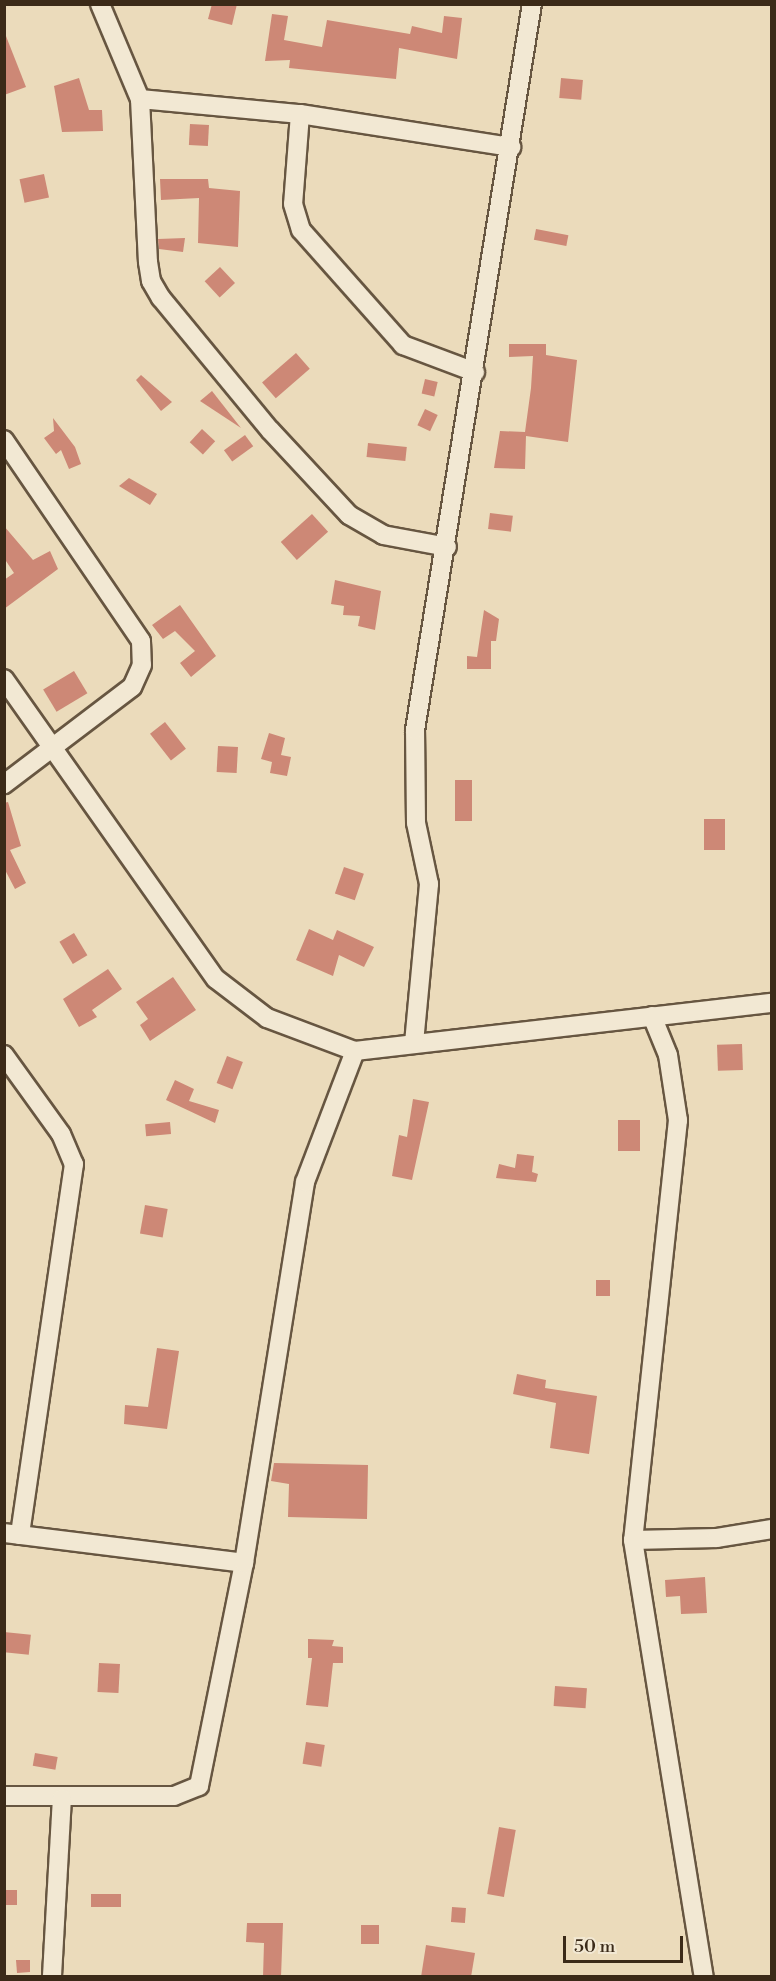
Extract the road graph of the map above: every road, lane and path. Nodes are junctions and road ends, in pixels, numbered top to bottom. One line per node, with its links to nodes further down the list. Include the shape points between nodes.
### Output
1 (100, 4): 3 (street)
2 (532, 4): 5 (street)
3 (140, 99): 4 (street); 8 (street, via 148,262 151,281 160,298 270,430 349,514 383,535)
4 (300, 114): 5 (street); 6 (street, via 293,204 301,230 403,345)
5 (511, 147): 6 (street)
6 (475, 372): 8 (street)
7 (4, 440): 10 (street, via 141,641 142,665 132,687)
8 (447, 547): 14 (street, via 415,730 416,823 429,884)
9 (4, 679): 10 (street)
10 (52, 749): 11 (street); 15 (street, via 216,979 267,1018)
11 (4, 784)
12 (771, 1003): 13 (street)
13 (652, 1016): 14 (street); 19 (street, via 668,1055 678,1120)
14 (414, 1043): 15 (street)
15 (354, 1051): 20 (street, via 305,1182)
16 (4, 1055): 18 (street, via 62,1134 74,1164)
17 (771, 1529): 19 (street, via 717,1538)
18 (12, 1534): 20 (street)
19 (633, 1540): 24 (street)
20 (244, 1563): 22 (street, via 200,1786 174,1796)
21 (4, 1796): 22 (street)
22 (62, 1798): 23 (street)
23 (52, 1977)
24 (704, 1977)

